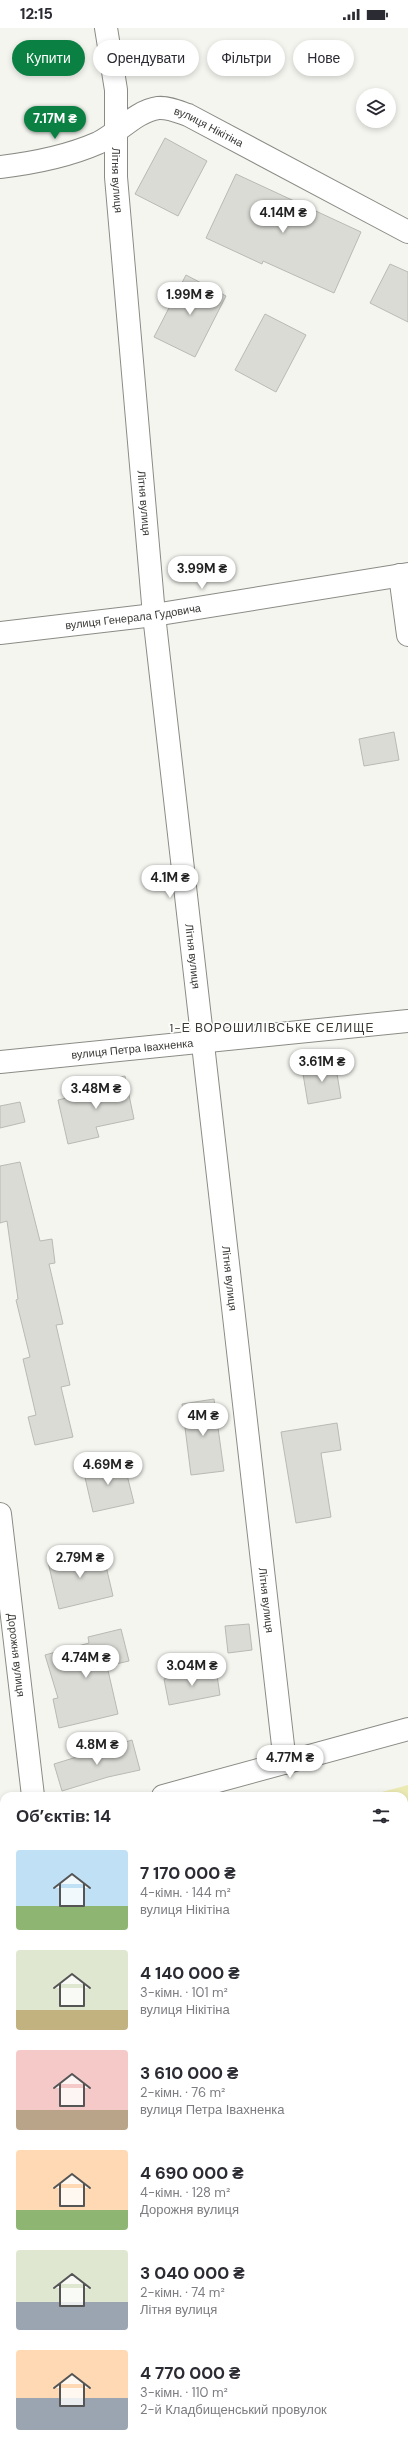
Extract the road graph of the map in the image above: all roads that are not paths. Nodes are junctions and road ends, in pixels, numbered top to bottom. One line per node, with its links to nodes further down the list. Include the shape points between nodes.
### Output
1 (106, 28): 2 (street, Літня вулиця, via 116,90)
2 (116, 133): 3 (street, вулиця Нікітіна, via 98,143 63,156); 4 (street, вулиця Нікітіна, via 146,112 158,108 171,109 188,115); 6 (street, Літня вулиця, via 116,177)
3 (0, 167)
4 (408, 232)
5 (404, 574): 6 (street, вулиця Генерала Гудовича); 8 (street)
6 (154, 615): 7 (street, вулиця Генерала Гудовича); 10 (street, Літня вулиця)
7 (0, 633)
8 (408, 635)
9 (408, 1022): 10 (street, вулиця Петра Івахненка)
10 (203, 1042): 11 (street, вулиця Петра Івахненка); 14 (street, Літня вулиця)
11 (0, 1062)
12 (0, 1514): 15 (street, Дорожня вулиця)
13 (408, 1729): 14 (street)
14 (285, 1763): 16 (street)
15 (33, 1792)
16 (178, 1792)

